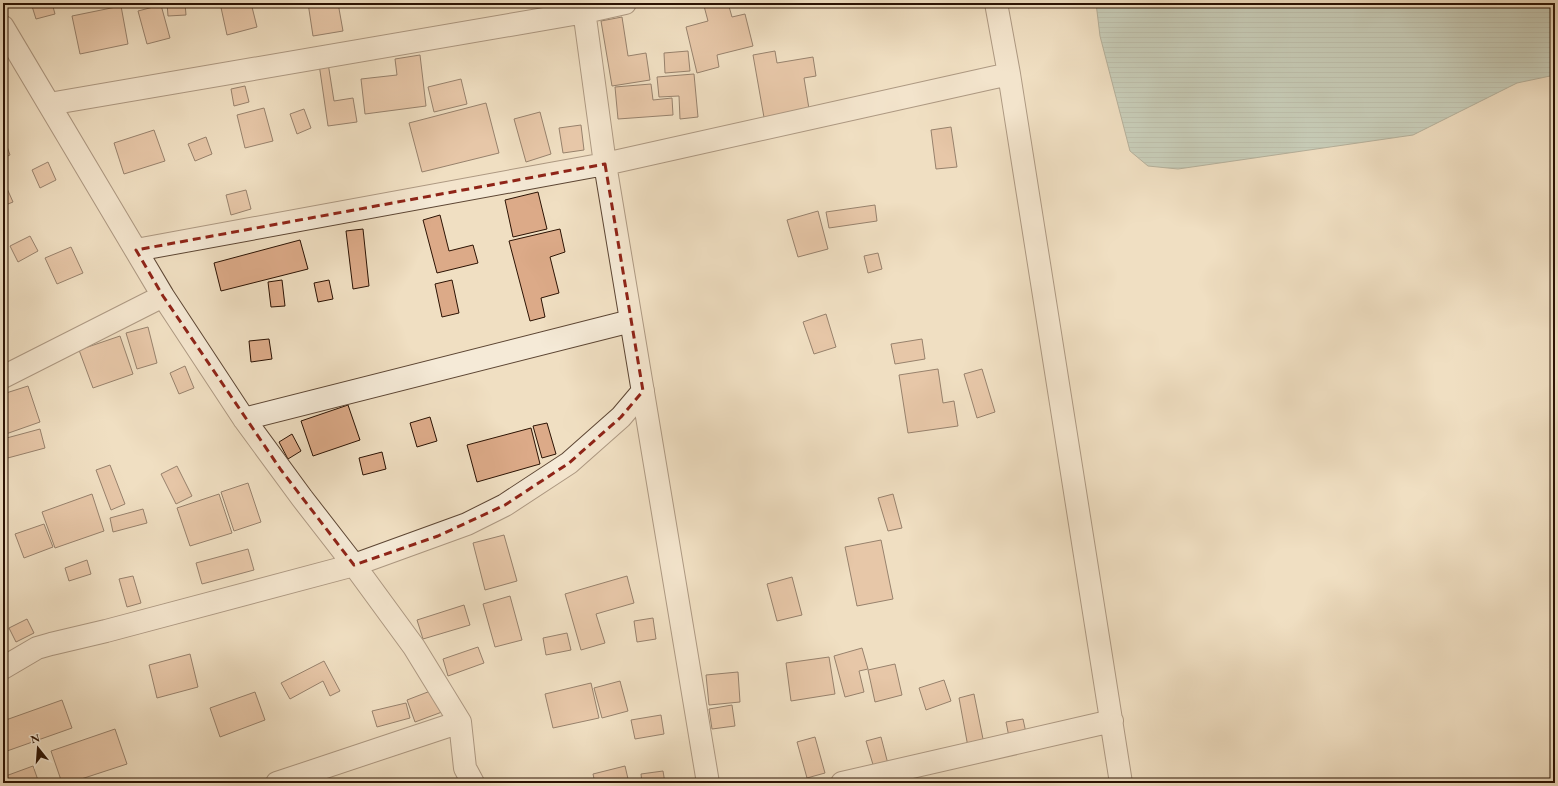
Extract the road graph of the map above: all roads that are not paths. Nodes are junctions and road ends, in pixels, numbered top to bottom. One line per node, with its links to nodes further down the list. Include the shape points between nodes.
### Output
1 (625, 3): 3 (street)
2 (996, 3): 5 (street)
3 (584, 7): 6 (street); 7 (street)
4 (3, 27): 6 (street)
5 (1009, 74): 7 (street); 16 (street)
6 (49, 104): 8 (street)
7 (605, 164): 8 (street); 10 (street)
8 (136, 250): 9 (street)
9 (163, 296): 11 (street); 13 (street)
10 (631, 321): 12 (street); 13 (street)
11 (3, 377)
12 (643, 391): 14 (street, via 621,417 569,463 505,505 438,536); 20 (street)
13 (244, 419): 14 (street)
14 (354, 565): 15 (street, via 37,648); 17 (street, via 414,647)
15 (3, 668)
16 (1112, 721): 21 (street); 22 (street)
17 (460, 722): 18 (street); 19 (street, via 465,768)
18 (277, 783)
19 (473, 783)
20 (708, 783)
21 (842, 783)
22 (1121, 783)

